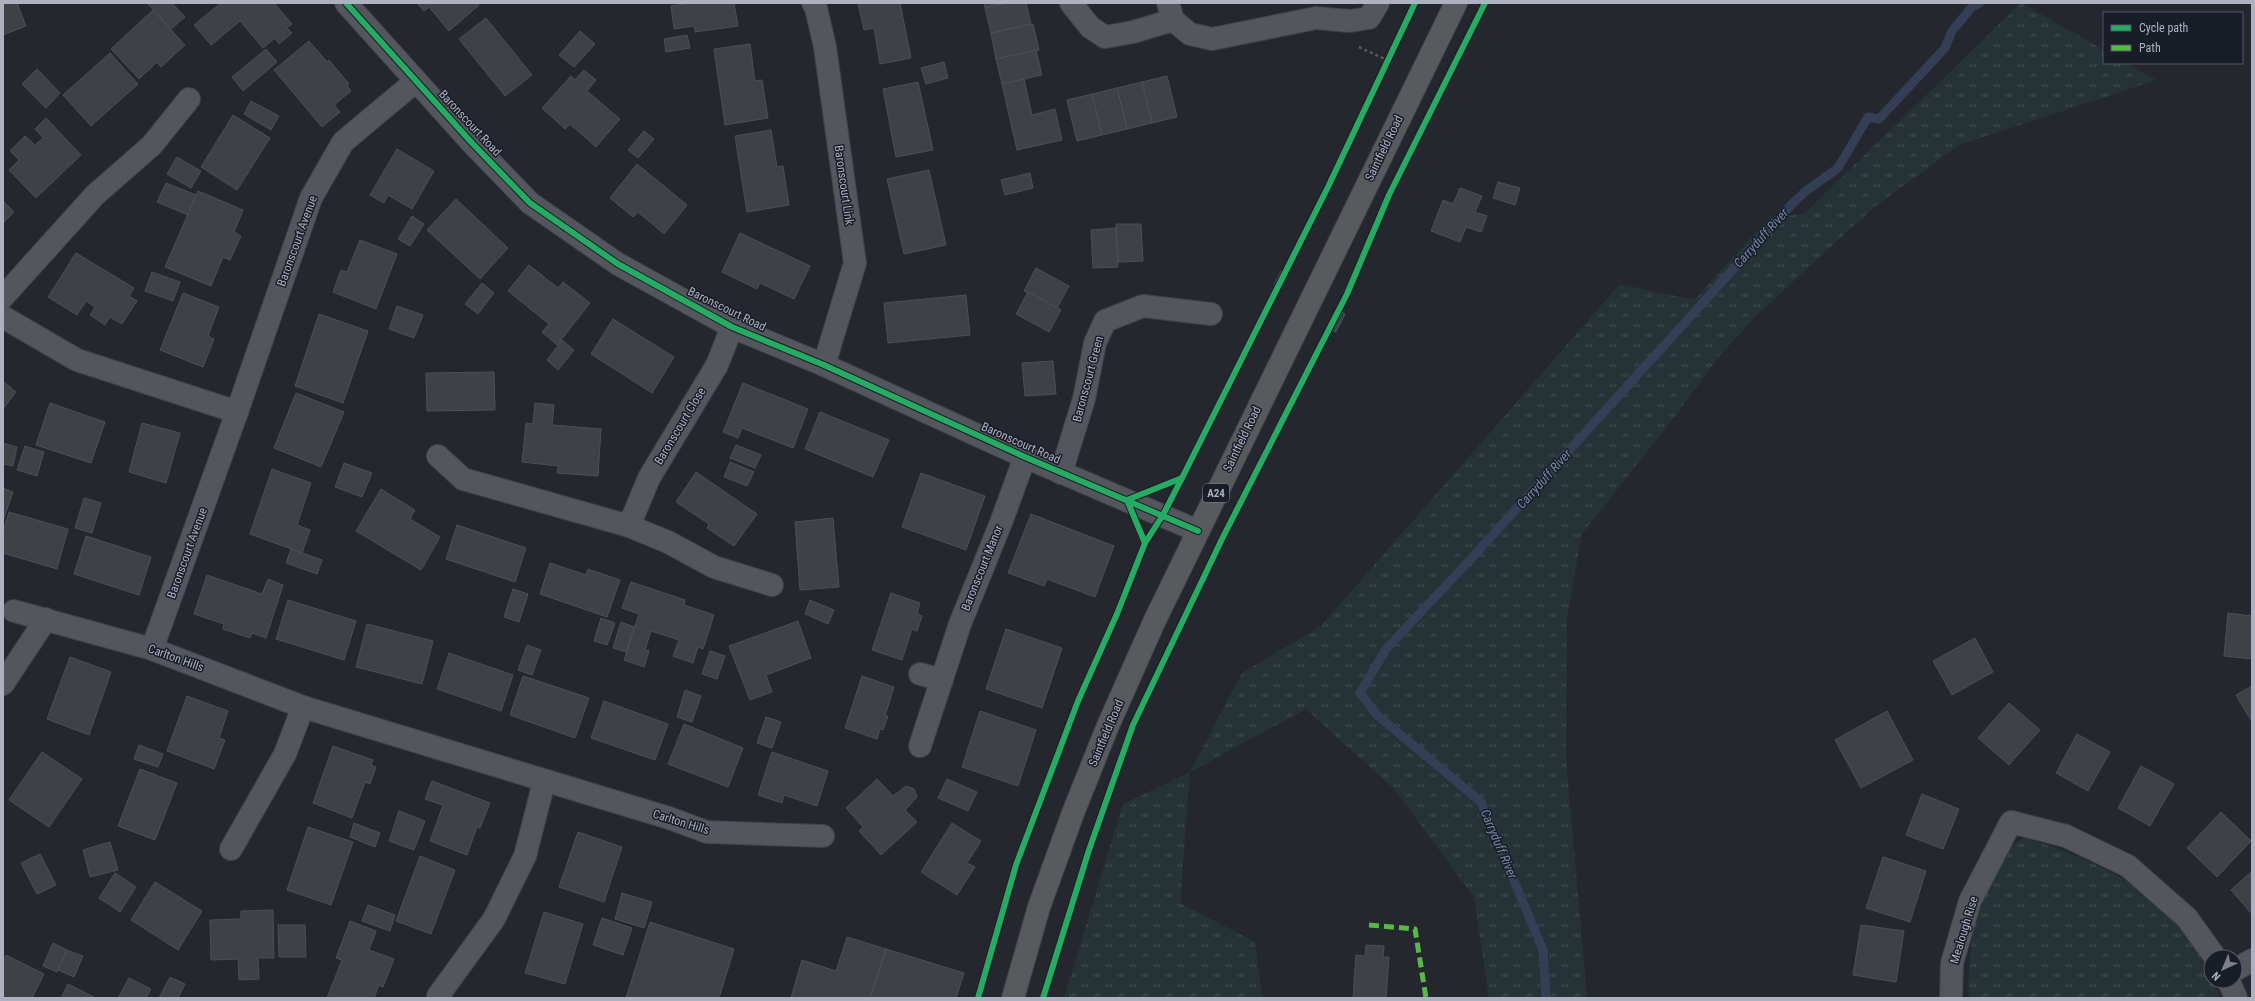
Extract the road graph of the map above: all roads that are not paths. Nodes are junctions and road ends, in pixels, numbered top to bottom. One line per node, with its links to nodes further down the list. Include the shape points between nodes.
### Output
1 (346, 3): 7 (street, Baronscourt Road)
2 (812, 3): 13 (street, Baronscourt Link, via 816,8 825,48 855,263)
3 (1071, 3): 6 (street, via 1090,27 1105,37 1133,32)
4 (1378, 3): 6 (street, via 1369,18 1350,21 1316,18 1212,40 1190,34)
5 (1456, 3): 19 (highway, Saintfield Road / A24)
6 (1171, 12)
7 (416, 81): 12 (street, Baronscourt Road, via 530,203 618,264); 14 (street, Baronscourt Avenue, via 343,142 310,198)
8 (189, 99): 9 (street, via 152,145 95,194)
9 (3, 297)
10 (1211, 314): 17 (street, Baronscourt Green, via 1143,306 1105,321 1095,344 1084,399)
11 (3, 317): 14 (street, via 77,360)
12 (732, 327): 13 (street, Baronscourt Road); 18 (street, Baronscourt Close, via 717,365 649,478)
13 (824, 365): 16 (street, Baronscourt Road)
14 (237, 412): 23 (street, Baronscourt Avenue)
15 (438, 456): 18 (street, via 463,479)
16 (1025, 457): 17 (street, Baronscourt Road); 25 (street, Baronscourt Manor, via 960,624)
17 (1061, 473): 19 (street, Baronscourt Road)
18 (629, 526): 20 (street, via 668,542 714,567)
19 (1198, 531): 36 (highway, Saintfield Road / A24, via 1113,714 1076,806 1039,907)
20 (772, 586)
21 (14, 611): 22 (street, Carlton Hills)
22 (46, 619): 23 (street, Carlton Hills); 26 (street)
23 (152, 649): 27 (street, Carlton Hills)
24 (920, 674): 25 (street)
25 (942, 680): 28 (street, Baronscourt Manor)
26 (3, 684)
27 (303, 707): 29 (street, Carlton Hills); 31 (street, via 285,754)
28 (920, 746)
29 (544, 782): 30 (street, Carlton Hills, via 669,818 707,832); 35 (street, via 525,856 494,919)
30 (823, 836)
31 (231, 849)
32 (2209, 949): 37 (street, Mealough Rise, via 2187,918 2128,866 2066,836 2011,822 1970,901 1952,963)
33 (2252, 960): 34 (street)
34 (2243, 965)
35 (438, 996)
36 (1013, 998)
37 (1951, 998)

